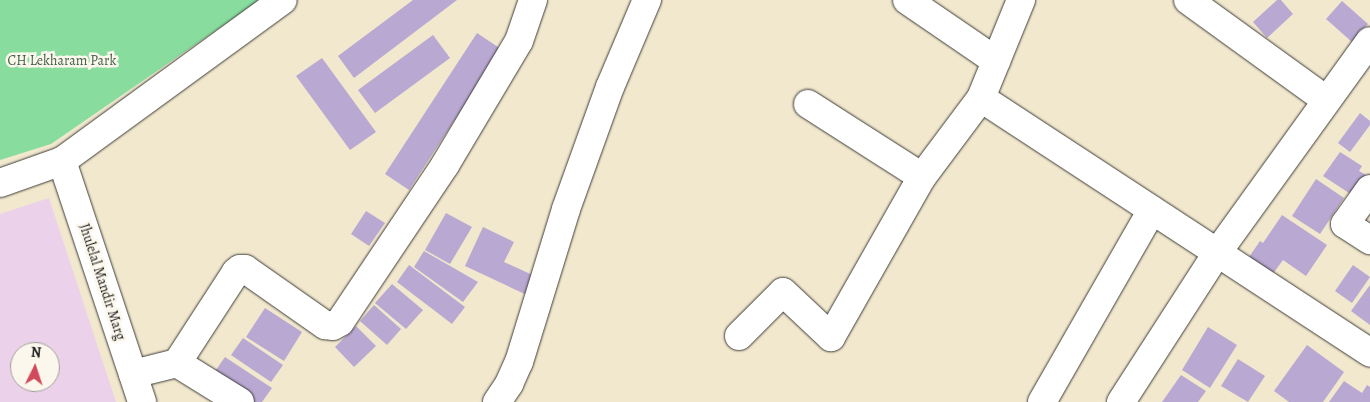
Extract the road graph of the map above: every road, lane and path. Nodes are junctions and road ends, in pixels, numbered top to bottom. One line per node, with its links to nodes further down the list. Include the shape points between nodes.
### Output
1 (283, 0): 12 (street)
2 (533, 0): 21 (street, via 519,41 445,165 340,322 333,326 325,325 245,268 240,268)
3 (647, 0): 25 (street, via 610,87 570,199 519,362)
4 (907, 0): 8 (street)
5 (1021, 0): 8 (street)
6 (1188, 0): 10 (street)
7 (1370, 41): 10 (street)
8 (996, 61): 9 (street)
9 (981, 98): 13 (street); 16 (street)
10 (1326, 100): 18 (street)
11 (808, 104): 13 (street)
12 (62, 162): 14 (street); 22 (street, Jhulelal Mandir Marg)
13 (922, 176): 19 (street, via 831,337 783,292)
14 (0, 183)
15 (1370, 188): 17 (street, via 1346,224)
16 (1152, 210): 18 (street); 26 (street)
17 (1370, 240)
18 (1217, 252): 20 (street); 27 (street)
19 (739, 336)
20 (1370, 353)
21 (177, 363): 22 (street); 24 (street)
22 (133, 374): 23 (street, Jhulelal Mandir Marg)
23 (142, 402)
24 (240, 402)
25 (497, 402)
26 (1042, 402)
27 (1121, 402)

